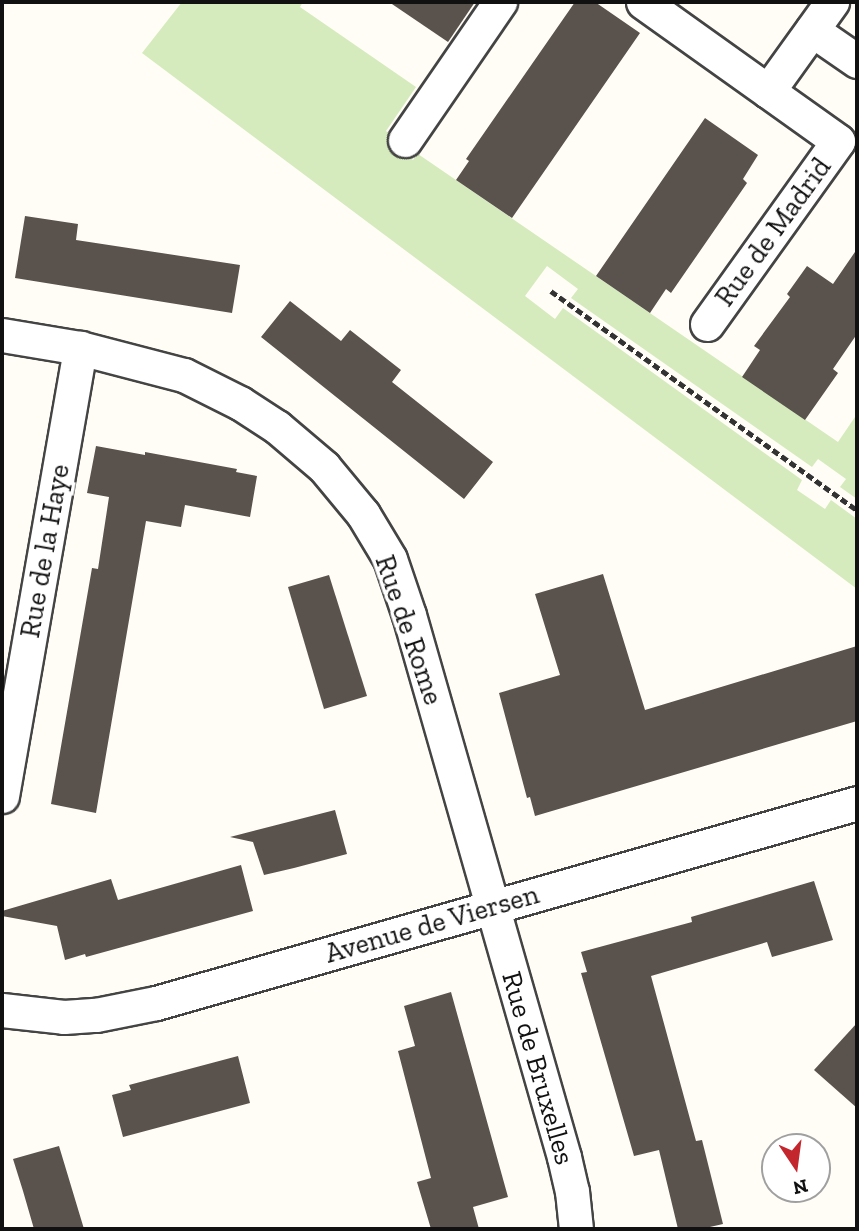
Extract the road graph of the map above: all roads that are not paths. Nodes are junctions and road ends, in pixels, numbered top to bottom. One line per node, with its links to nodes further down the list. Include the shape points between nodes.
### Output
1 (500, 2): 7 (street)
2 (643, 2): 6 (street, Rue de Madrid)
3 (832, 2): 4 (street)
4 (813, 30): 5 (street); 6 (street)
5 (857, 61)
6 (768, 91): 8 (street, Rue de Madrid, via 838,141)
7 (405, 140)
8 (707, 324)
9 (2, 335): 10 (street, Rue de Rome)
10 (79, 348): 11 (street, Rue de la Haye); 13 (street, Rue de Rome, via 184,375 240,403 324,467 363,514 390,559 409,615)
11 (2, 796)
12 (856, 808): 13 (street, Avenue de Viersen)
13 (494, 907): 14 (street, Avenue de Viersen, via 126,1010 64,1017); 15 (street, Rue de Bruxelles, via 572,1191)
14 (2, 1010)
15 (576, 1229)

